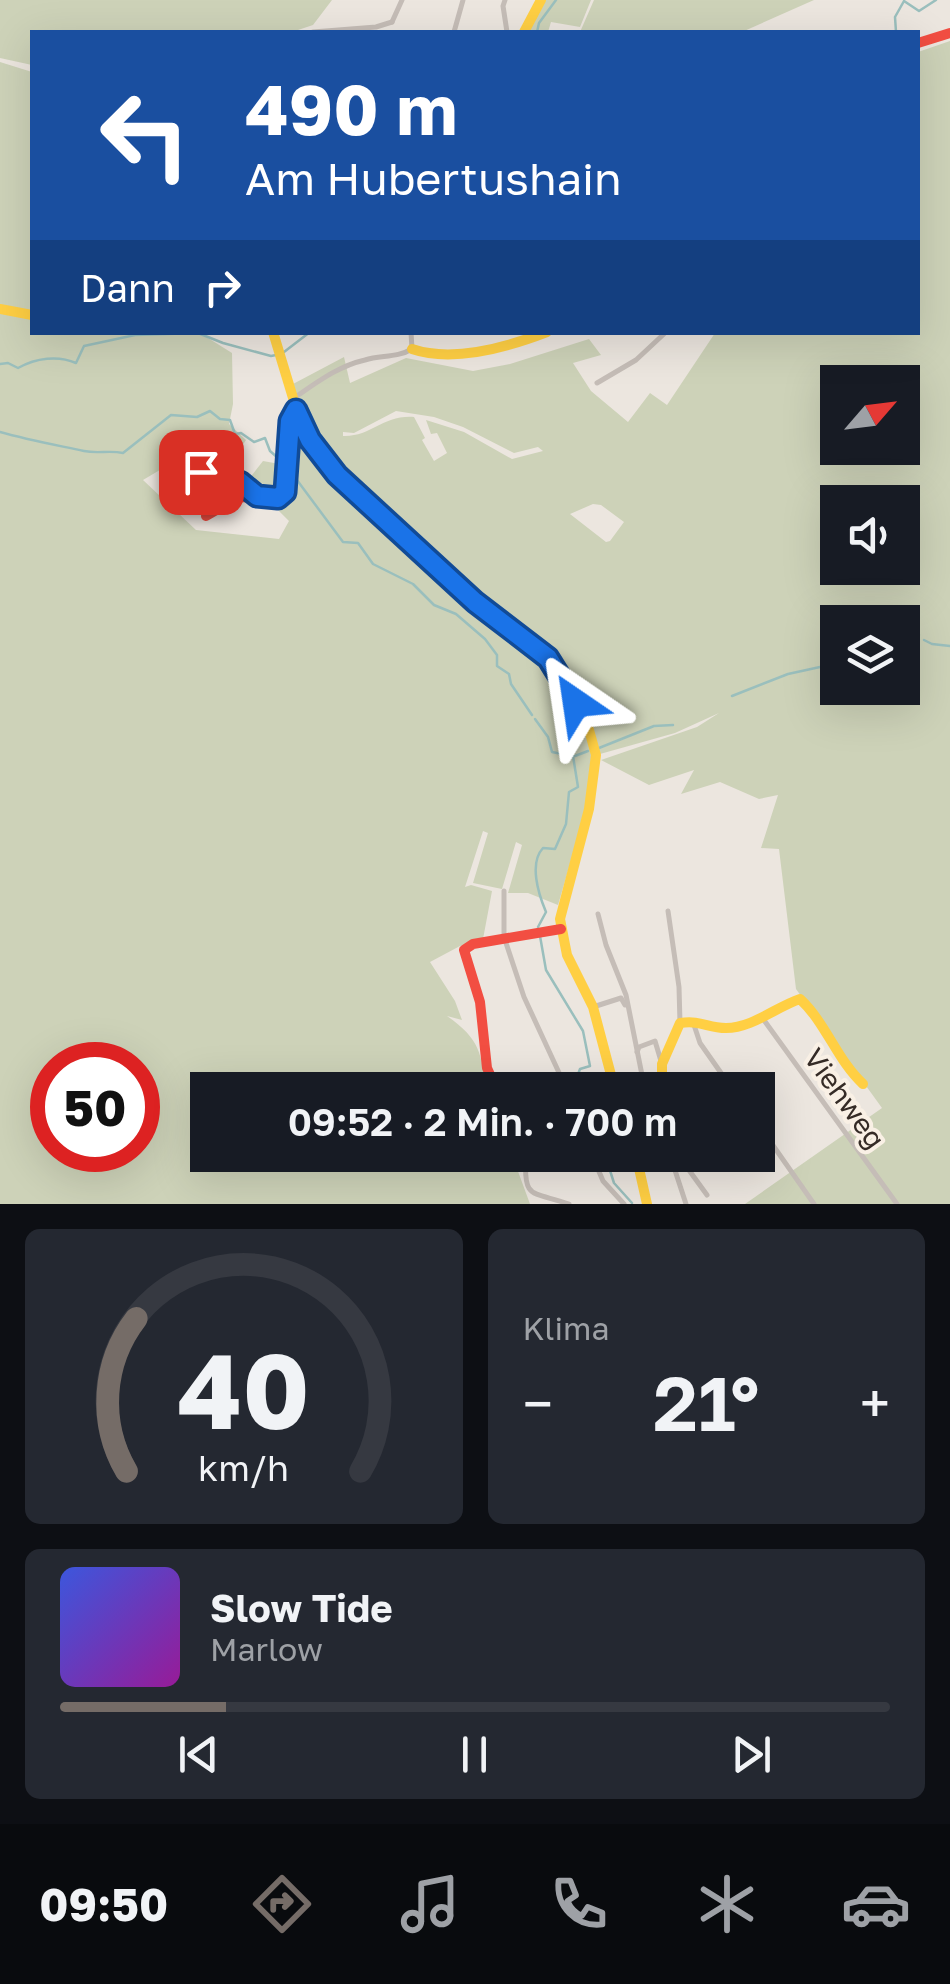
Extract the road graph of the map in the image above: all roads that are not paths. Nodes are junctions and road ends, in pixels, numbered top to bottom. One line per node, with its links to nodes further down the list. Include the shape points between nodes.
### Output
1 (402, 0): 5 (street)
2 (463, 0): 9 (street)
3 (542, 0): 11 (main road)
4 (503, 2): 10 (street)
5 (388, 24): 6 (street); 7 (street); 8 (street)
6 (332, 30)
7 (382, 30)
8 (396, 30)
9 (455, 30)
10 (507, 30)
11 (525, 30)
12 (950, 34): 13 (main road)
13 (920, 42)
14 (0, 310): 15 (main road)
15 (30, 315)
16 (274, 335): 22 (main road)
17 (411, 335): 20 (street)
18 (536, 335): 20 (main road, via 486,349)
19 (663, 335): 21 (street)
20 (412, 349): 22 (street, via 349,365)
21 (597, 383)
22 (295, 404): 24 (main road, via 285,492); 29 (main road, via 310,440 337,475 427,560 548,658 576,703 596,755)
23 (194, 472): 24 (street, via 240,482)
24 (257, 496): 25 (main road, via 231,500)
25 (206, 516)
26 (504, 891): 30 (street)
27 (668, 911): 35 (street)
28 (598, 914): 32 (street)
29 (561, 929): 30 (main road); 31 (main road)
30 (504, 938): 38 (main road, via 464,950 480,1002); 39 (street)
31 (594, 1007): 32 (street, via 621,998); 40 (main road)
32 (628, 1010): 36 (street)
33 (760, 1016): 34 (main road, via 728,1030); 44 (main road, via 803,1000); 57 (street, Viehweg)
34 (693, 1020): 35 (main road); 43 (street)
35 (680, 1023): 37 (main road)
36 (636, 1056): 37 (street, via 653,1040); 41 (street)
37 (662, 1069): 42 (street)
38 (489, 1072)
39 (558, 1072)
40 (610, 1072)
41 (641, 1072)
42 (664, 1072)
43 (720, 1072)
44 (863, 1084)
45 (775, 1148): 56 (street)
46 (525, 1172): 53 (street, via 534,1195)
47 (600, 1172): 54 (street)
48 (639, 1172): 52 (main road)
49 (676, 1172): 55 (street)
50 (691, 1172): 51 (street)
51 (707, 1194)
52 (644, 1203)
53 (568, 1204)
54 (624, 1204)
55 (686, 1204)
56 (814, 1204)
57 (897, 1204)

